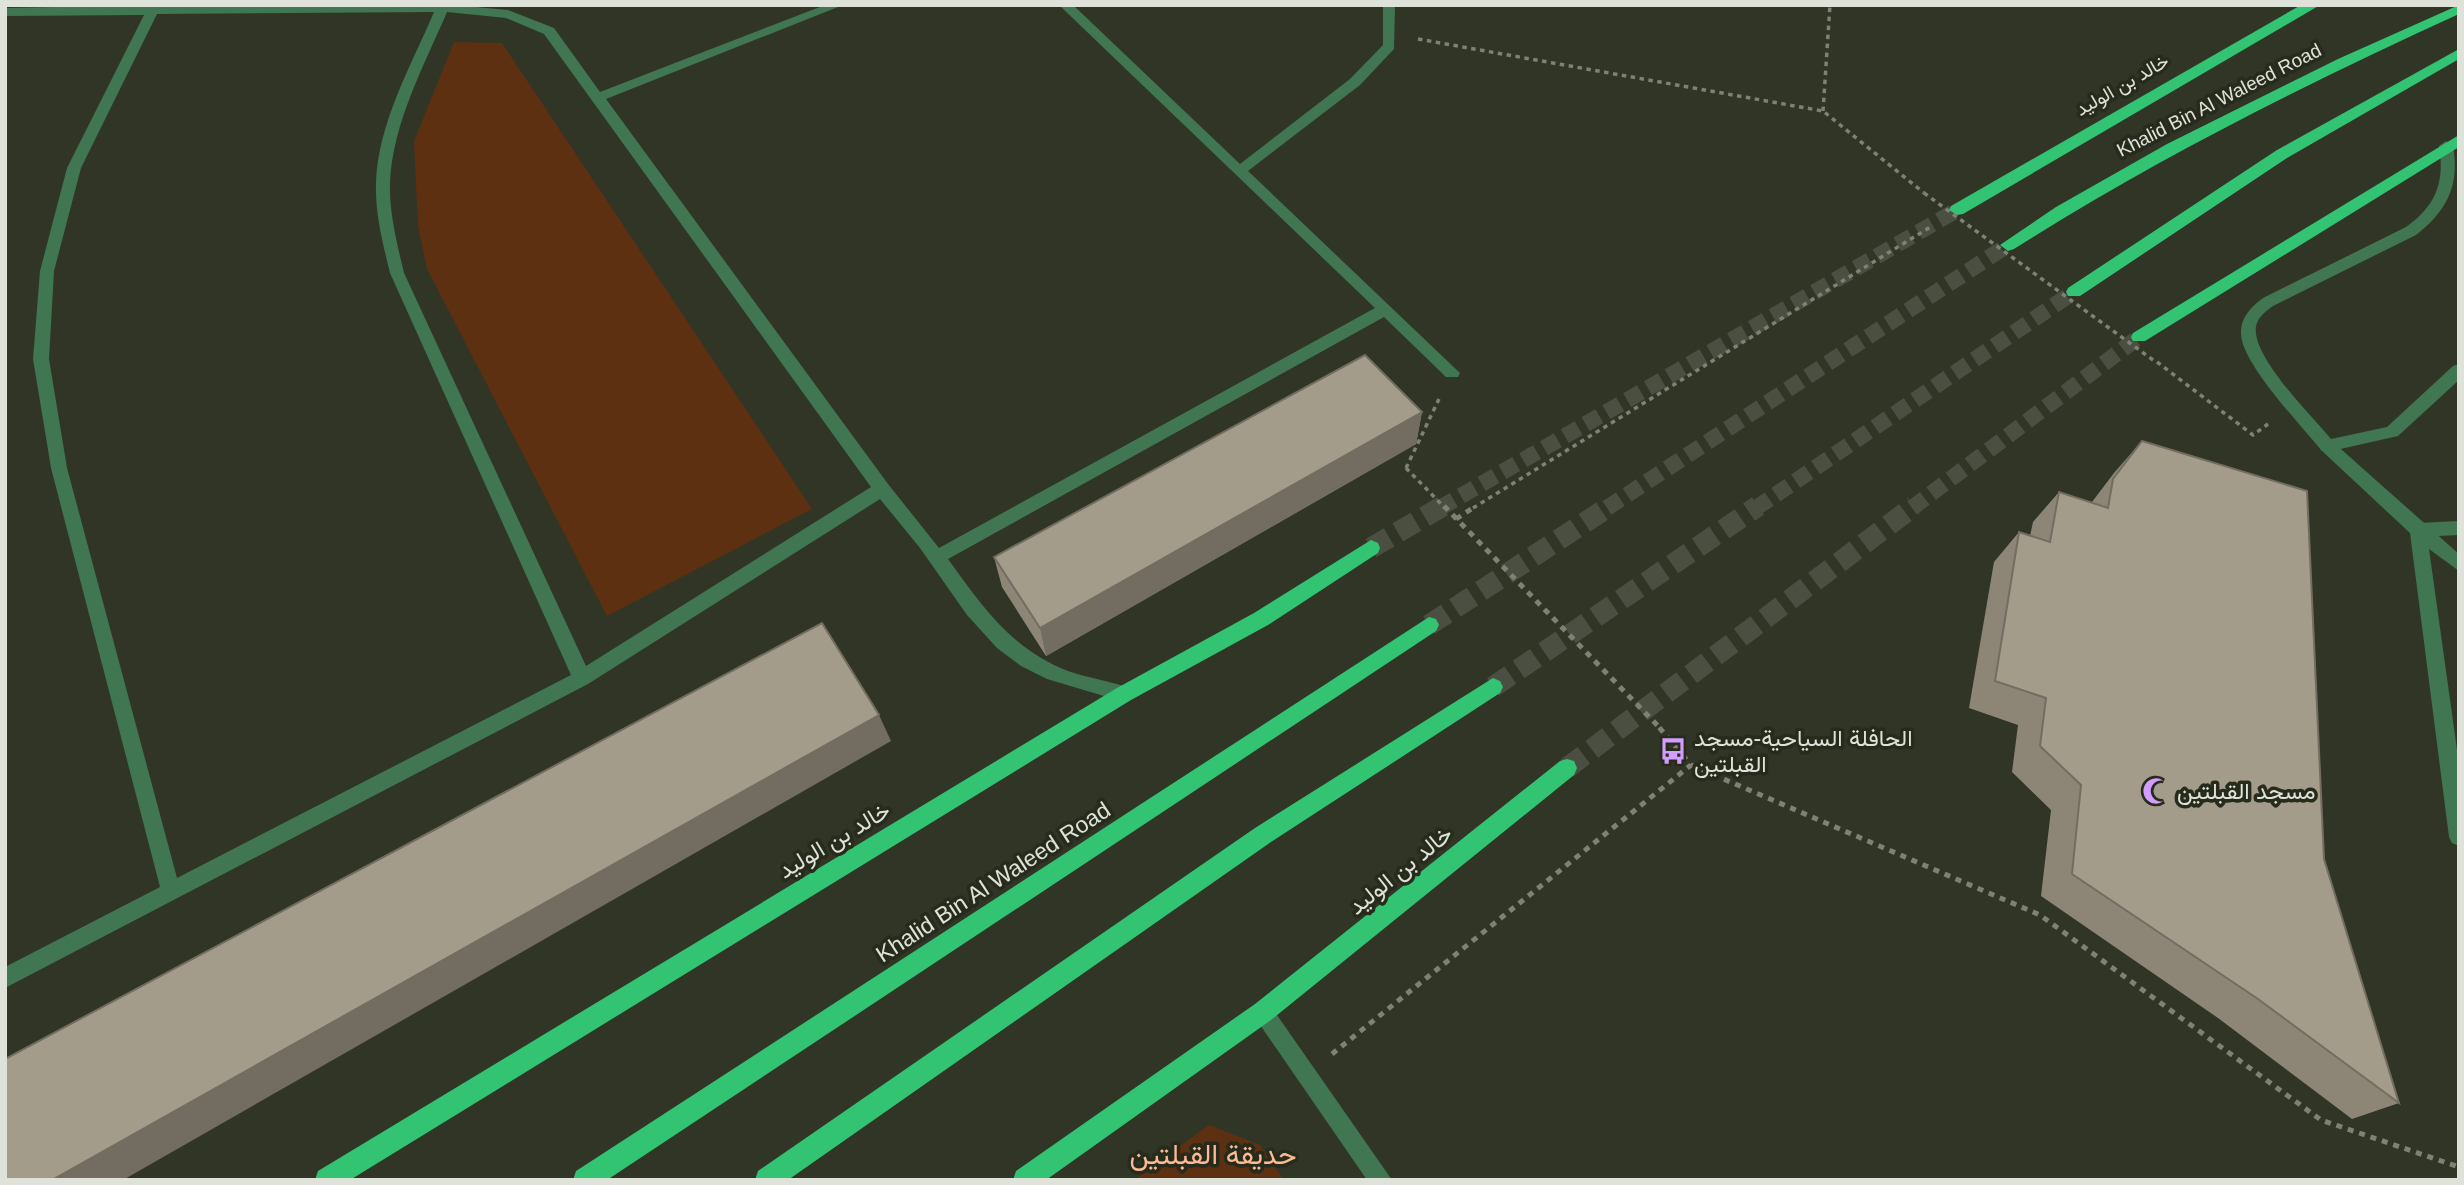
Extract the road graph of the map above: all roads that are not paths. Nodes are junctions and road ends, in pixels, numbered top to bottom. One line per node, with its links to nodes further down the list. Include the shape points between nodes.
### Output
1 (837, 5): 10 (street)
2 (1065, 5): 12 (street)
3 (1388, 5): 12 (street, via 1389,46 1355,82)
4 (2313, 5): 13 (highway, خالد بن الوليد)
5 (153, 8): 6 (street); 8 (street); 33 (street, via 74,168 47,271 41,359 59,468)
6 (442, 8): 10 (street, via 508,14 549,31); 28 (street, via 387,145 382,183 387,231 397,273)
7 (2459, 9): 14 (highway, Khalid Bin Al Waleed Road, via 2308,78 2077,200)
8 (5, 12)
9 (2459, 53): 15 (highway, via 2282,154)
10 (596, 98): 21 (street)
11 (2453, 143): 17 (highway); 20 (street, via 2446,195 2426,221 2268,302 2250,317 2248,342 2256,358)
12 (1241, 170): 16 (street)
13 (1951, 214)
14 (2008, 246)
15 (2074, 292)
16 (1384, 310): 19 (street); 25 (street)
17 (2139, 337)
18 (2459, 370): 20 (street, via 2392,432)
19 (1452, 373)
20 (2327, 446): 23 (street)
21 (882, 489): 25 (street); 28 (street)
22 (2459, 528): 23 (street)
23 (2418, 530): 26 (street); 32 (street)
24 (1371, 548): 30 (highway, خالد بن الوليد, via 1261,619)
25 (937, 557): 30 (street, via 977,614 1014,651 1046,671 1084,686)
26 (2459, 564)
27 (1429, 625): 37 (highway, Khalid Bin Al Waleed Road)
28 (582, 678): 33 (street)
29 (1493, 687): 38 (highway, via 1263,835)
30 (1125, 694): 36 (highway, خالد بن الوليد)
31 (1567, 768): 35 (highway, خالد بن الوليد)
32 (2459, 837)
33 (171, 892): 34 (street)
34 (5, 978)
35 (1263, 1012): 39 (highway, خالد بن الوليد); 40 (street)
36 (327, 1180)
37 (584, 1180)
38 (767, 1180)
39 (1025, 1180)
40 (1381, 1180)

